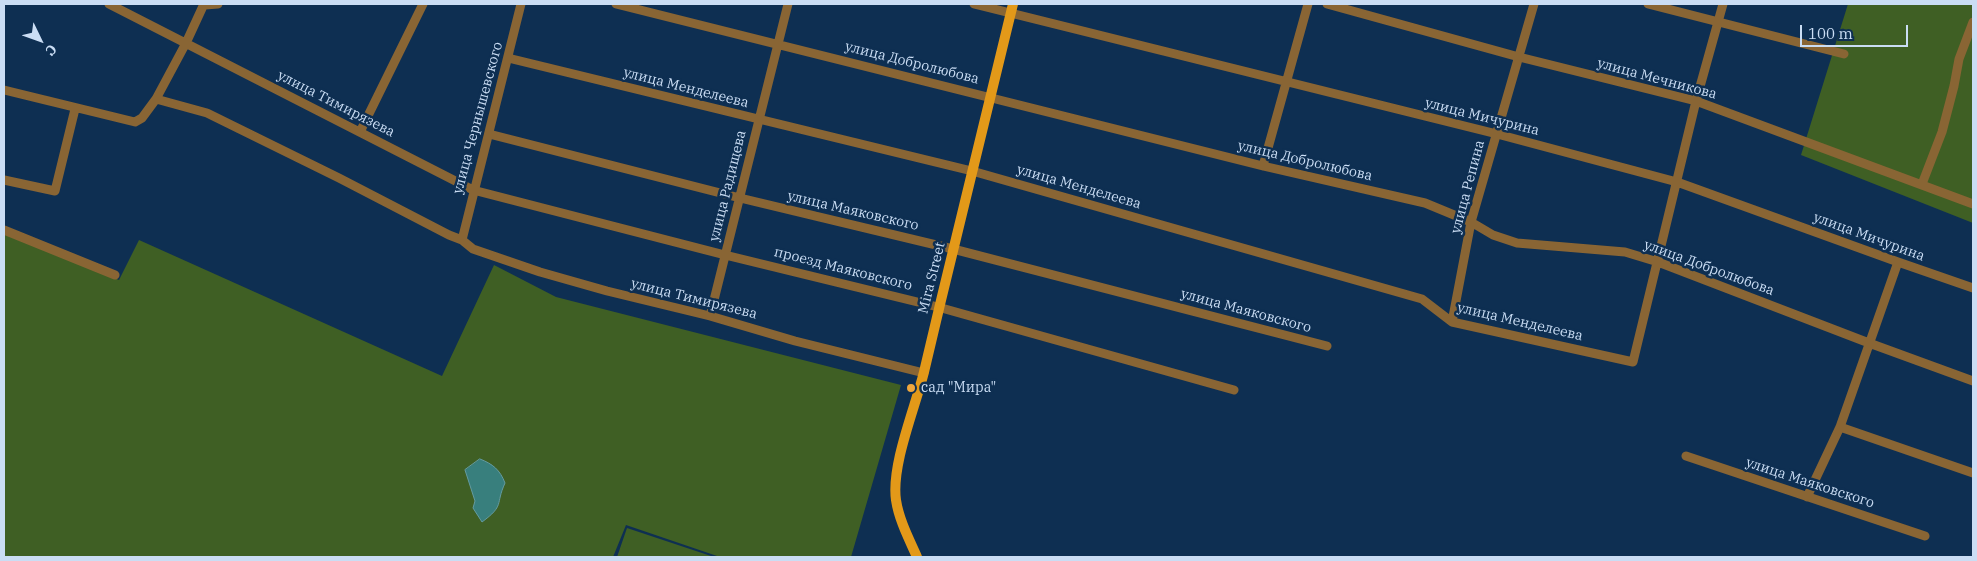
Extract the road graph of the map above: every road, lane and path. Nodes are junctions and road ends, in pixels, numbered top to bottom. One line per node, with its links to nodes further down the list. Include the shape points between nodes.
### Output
1 (109, 4): 17 (street, улица Тимирязева)
2 (218, 4): 13 (street)
3 (423, 4): 29 (street)
4 (521, 4): 21 (street, улица Чернышевского)
5 (616, 4): 18 (street, улица Добролюбова)
6 (788, 4): 18 (street, улица Радищева)
7 (974, 4): 14 (street, улица Мичурина)
8 (1308, 4): 22 (street)
9 (1327, 4): 20 (street, улица Мечникова)
10 (1534, 4): 20 (street, улица Репина)
11 (1648, 4): 15 (street)
12 (1722, 4): 15 (street)
13 (204, 5): 17 (street)
14 (1012, 8): 22 (street, улица Мичурина); 24 (main road, Mira Street)
15 (1718, 22): 19 (street); 26 (street)
16 (1973, 22): 36 (street, via 1959,59 1942,132)
17 (186, 43): 25 (street); 29 (street, улица Тимирязева)
18 (778, 43): 24 (street, улица Добролюбова); 28 (street, улица Радищева)
19 (1844, 54)
20 (1519, 57): 26 (street, улица Мечникова); 31 (street, улица Репина)
21 (508, 58): 28 (street, улица Менделеева); 30 (street, улица Чернышевского)
22 (1286, 82): 31 (street, улица Мичурина); 32 (street)
23 (4, 90): 27 (street)
24 (991, 97): 32 (street, улица Добролюбова); 33 (main road, Mira Street)
25 (156, 98): 27 (street, via 142,118 135,122); 42 (street, улица Тимирязева, via 207,113)
26 (1696, 101): 35 (street); 36 (street, улица Мечникова)
27 (75, 109): 34 (street, via 55,192)
28 (759, 120): 33 (street, улица Менделеева); 38 (street, улица Радищева)
29 (360, 132): 37 (street, улица Тимирязева)
30 (489, 134): 37 (street, улица Чернышевского); 38 (street, улица Маяковского)
31 (1497, 134): 35 (street, улица Мичурина); 40 (street, улица Репина)
32 (1264, 166): 40 (street, улица Добролюбова, via 1425,203)
33 (972, 171): 43 (main road, Mira Street); 51 (street, улица Менделеева, via 1422,299)
34 (4, 180)
35 (1677, 182): 45 (street); 46 (street, улица Мичурина)
36 (1922, 184): 39 (street, улица Мечникова)
37 (473, 190): 42 (street, улица Чернышевского); 44 (street, проезд Маяковского)
38 (740, 198): 43 (street, улица Маяковского); 44 (street, улица Радищева)
39 (1973, 204)
40 (1471, 222): 45 (street, улица Добролюбова, via 1517,243 1624,252); 51 (street, улица Репина)
41 (4, 230): 47 (street)
42 (462, 240): 50 (street, улица Тимирязева, via 473,249 540,272)
43 (953, 249): 49 (main road, Mira Street); 53 (street, улица Маяковского)
44 (725, 255): 49 (street, проезд Маяковского); 50 (street, улица Радищева)
45 (1658, 262): 51 (street, улица Менделеева, via 1633,362); 52 (street, улица Добролюбова)
46 (1898, 262): 48 (street, улица Мичурина); 52 (street)
47 (115, 275)
48 (1973, 288)
49 (938, 306): 54 (main road, Mira Street); 56 (street, проезд Маяковского)
50 (710, 316): 54 (street, улица Тимирязева)
51 (1452, 322)
52 (1869, 343): 55 (street, улица Добролюбова); 57 (street)
53 (1327, 346)
54 (924, 373): 62 (main road, Mira Street, via 898,466 896,500)
55 (1973, 380)
56 (1234, 390)
57 (1840, 427): 59 (street); 60 (street)
58 (1686, 456): 60 (street, улица Маяковского)
59 (1973, 473)
60 (1807, 497): 61 (street, улица Маяковского)
61 (1926, 536)
62 (917, 557)

